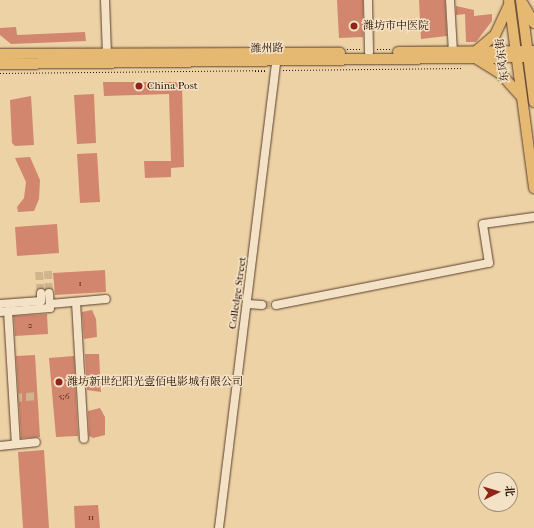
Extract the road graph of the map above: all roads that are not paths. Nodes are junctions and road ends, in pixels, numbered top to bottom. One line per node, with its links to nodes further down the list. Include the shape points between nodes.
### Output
1 (105, 0): 10 (street)
2 (368, 0): 7 (street)
3 (450, 0): 8 (street)
4 (521, 1): 6 (main road); 12 (main road)
5 (509, 2): 11 (main road, 东风东街); 13 (main road, via 495,35)
6 (534, 23)
7 (369, 52): 8 (main road, 潍州路); 10 (main road, 潍州路)
8 (453, 52): 13 (main road, 潍州路)
9 (0, 54): 10 (main road, 潍州路)
10 (107, 54)
11 (514, 54): 12 (main road, 潍州路); 13 (main road, 潍州路); 16 (main road, 东风东街)
12 (530, 54): 17 (main road)
13 (476, 55): 15 (main road, 潍州路); 16 (main road, via 501,74)
14 (0, 64): 15 (main road, 潍州路)
15 (277, 66): 24 (street, Colledge Street)
16 (520, 95): 18 (main road, 东风东街)
17 (534, 102)
18 (534, 188)
19 (534, 217): 26 (street, via 483,224 489,263)
20 (106, 299): 21 (street)
21 (76, 302): 23 (street); 28 (street)
22 (0, 304): 23 (street, via 41,301 45,293)
23 (50, 304): 27 (street, via 50,308)
24 (248, 304): 25 (street); 32 (street, Colledge Street, via 238,364)
25 (262, 304)
26 (276, 305)
27 (4, 312): 30 (street)
28 (84, 439)
29 (36, 442): 30 (street)
30 (16, 444): 31 (street)
31 (0, 446)
32 (219, 528)

